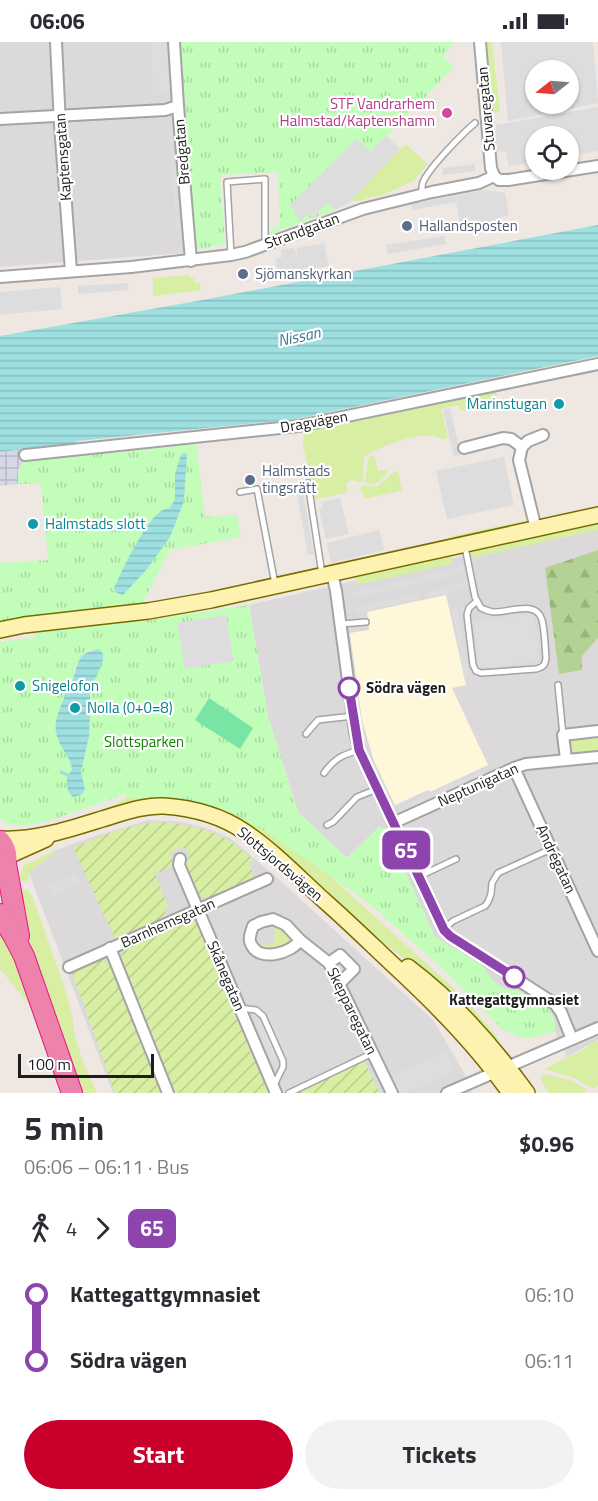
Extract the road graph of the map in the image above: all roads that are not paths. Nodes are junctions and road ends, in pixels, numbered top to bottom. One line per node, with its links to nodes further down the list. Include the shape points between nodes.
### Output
1 (56, 42): 5 (street, Kaptensgatan)
2 (174, 42): 4 (street, Bredgatan)
3 (480, 42): 9 (street, Stuvaregatan)
4 (178, 106): 5 (street); 13 (street, Bredgatan)
5 (60, 116): 6 (street); 14 (street, Kaptensgatan)
6 (0, 119)
7 (475, 123): 10 (lane, via 434,167 423,182)
8 (598, 166): 9 (street, Strandgatan, via 507,180)
9 (494, 176): 10 (street, Strandgatan, via 479,183)
10 (422, 194): 11 (street, Strandgatan, via 363,209)
11 (267, 243): 12 (street, Strandgatan); 12 (lane, via 265,179 227,182)
12 (231, 255): 13 (street, Strandgatan)
13 (191, 261): 14 (street, Strandgatan)
14 (71, 271): 15 (street, Strandgatan)
15 (0, 277)
16 (598, 364): 20 (street, Dragvägen, via 299,426)
17 (543, 435): 18 (street)
18 (522, 447): 19 (street, via 503,438); 24 (street, via 519,460)
19 (464, 448)
20 (25, 454)
21 (308, 483): 26 (lane)
22 (240, 492): 27 (lane, via 257,489)
23 (598, 515): 24 (main road)
24 (536, 529): 25 (main road)
25 (465, 545): 26 (main road); 28 (lane)
26 (327, 574): 27 (main road); 30 (street)
27 (275, 586): 31 (main road, via 158,609)
28 (477, 601): 28 (lane, via 467,615 476,671 536,669 545,664 542,619 538,612 493,612 481,608)
29 (366, 622): 30 (lane)
30 (340, 624): 33 (street)
31 (0, 630)
32 (558, 684): 36 (lane)
33 (353, 716): 35 (lane, via 318,720); 37 (street)
34 (598, 731): 36 (street)
35 (306, 734)
36 (563, 735): 39 (street)
37 (359, 750): 41 (lane, via 333,761); 42 (street)
38 (598, 757): 39 (street, Neptunigatan)
39 (566, 759): 40 (street, Neptunigatan)
40 (514, 768): 43 (street, Neptunigatan); 45 (street, Andrégatan)
41 (324, 773)
42 (377, 789): 43 (street); 44 (lane, via 357,797)
43 (393, 823): 49 (street)
44 (327, 825)
45 (551, 849): 53 (lane, via 498,873 485,906 453,921); 56 (street, Andrégatan)
46 (3, 858): 57 (highway, via 6,901 18,928); 65 (main road, Slottsjordsvägen, via 63,831 129,811 161,806 217,817 244,831 352,926 434,987 480,1033)
47 (180, 859): 51 (street, Skånegatan, via 178,865)
48 (456, 859): 49 (lane)
49 (418, 877): 53 (street)
50 (267, 879): 51 (street, Barnhemsgatan)
51 (198, 909): 55 (street, Barnhemsgatan); 61 (street, Skånegatan)
52 (0, 914): 57 (highway)
53 (444, 930): 63 (street, via 555,1004)
54 (300, 940): 54 (street, Skepparegatan, via 286,924 273,919 253,926 250,943 255,951 276,954); 58 (street, Skepparegatan)
55 (110, 948): 59 (street, Barnhemsgatan); 68 (street)
56 (598, 951)
57 (24, 956): 66 (highway)
58 (329, 963): 60 (street, Skepparegatan); 60 (street, via 340,955 354,969)
59 (69, 967)
60 (339, 984): 64 (street, Skepparegatan)
61 (240, 1008): 67 (street, Skånegatan); 67 (lane, via 256,1010 263,1016 283,1061)
62 (598, 1028): 63 (street)
63 (572, 1039): 65 (street)
64 (372, 1053): 69 (lane); 70 (street, Skepparegatan)
65 (501, 1070): 71 (street); 72 (main road, Slottsjordsvägen); 73 (main road, Slottsjordsvägen)
66 (72, 1090)
67 (275, 1090)
68 (168, 1093)
69 (289, 1093)
70 (392, 1093)
71 (447, 1093)
72 (510, 1093)
73 (527, 1093)

